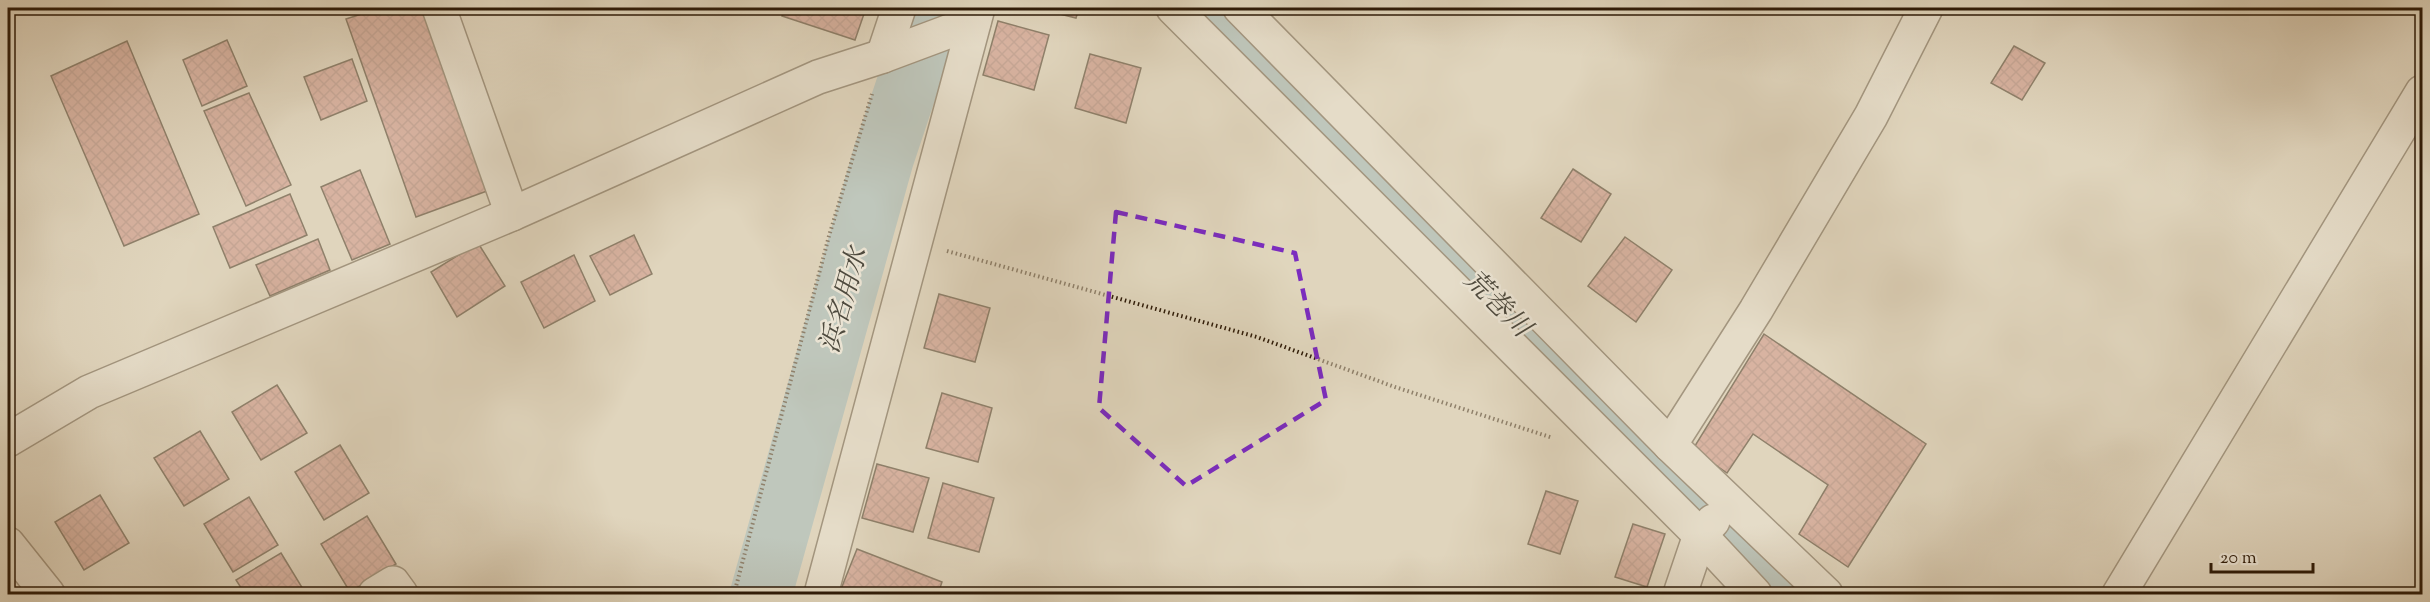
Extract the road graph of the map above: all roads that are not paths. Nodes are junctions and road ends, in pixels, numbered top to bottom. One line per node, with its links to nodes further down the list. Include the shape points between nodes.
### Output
1 (439, 8): 9 (street)
2 (899, 8): 7 (street)
3 (1173, 8): 12 (street)
4 (1240, 8): 11 (street)
5 (1926, 8): 11 (street, via 1870,116 1756,310)
6 (976, 15): 7 (street); 18 (street)
7 (883, 56): 9 (street, via 818,77)
8 (2422, 92): 14 (street)
9 (512, 214): 10 (street, via 89,392)
10 (8, 440)
11 (1670, 446): 12 (street)
12 (1718, 517): 19 (street); 20 (street); 21 (street)
13 (8, 544): 15 (street)
14 (2123, 593)
15 (48, 594)
16 (375, 594): 17 (street, via 393,583)
17 (401, 594)
18 (821, 594)
19 (1680, 594)
20 (1755, 594)
21 (1826, 594)

